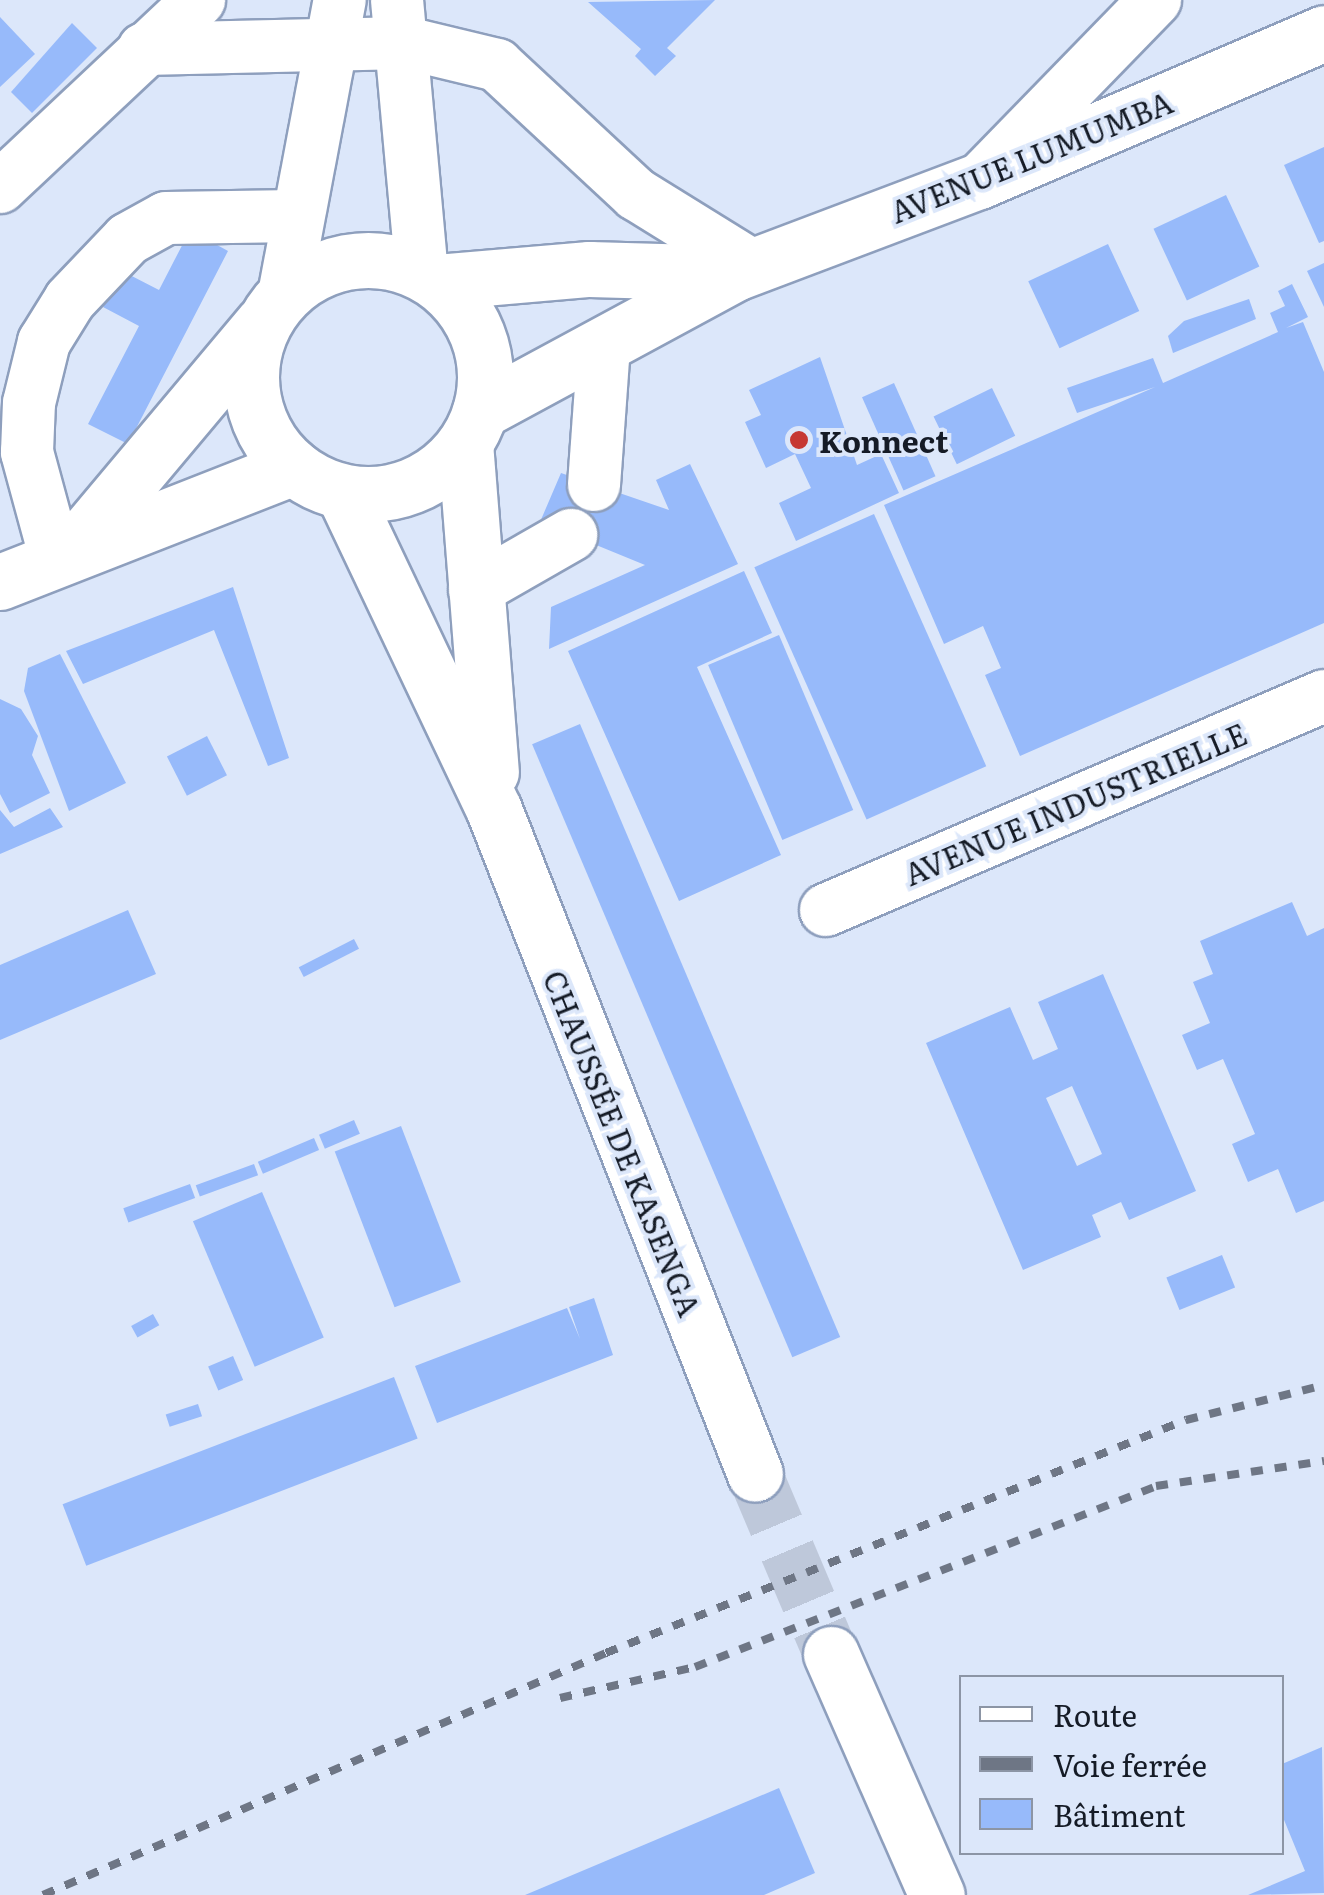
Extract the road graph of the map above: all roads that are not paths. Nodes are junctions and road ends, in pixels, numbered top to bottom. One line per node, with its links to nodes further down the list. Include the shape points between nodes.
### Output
1 (199, 0): 6 (street)
2 (1155, 0): 7 (street)
3 (337, 22): 4 (street); 6 (street); 9 (street)
4 (419, 32): 10 (street, via 497,65 636,194); 11 (street)
5 (1324, 32): 7 (main road, AVENUE LUMUMBA)
6 (144, 49): 8 (street)
7 (979, 181): 10 (main road, AVENUE LUMUMBA)
8 (0, 187)
9 (296, 216): 12 (street); 19 (street, via 166,218 128,239 70,300 44,342 29,403 27,452)
10 (744, 269): 11 (main road, AVENUE LUMUMBA); 13 (main road, AVENUE LUMUMBA)
11 (430, 277): 12 (main road, AVENUE LUMUMBA, via 349,261); 14 (main road, via 479,340)
12 (275, 307): 15 (main road, via 252,398); 19 (main road, AVENUE LUMUMBA)
13 (604, 345): 14 (main road, AVENUE LUMUMBA); 16 (street)
14 (473, 427): 17 (main road, AVENUE LUMUMBA, via 412,486); 21 (main road)
15 (293, 467): 17 (main road); 19 (main road, AVENUE LUMUMBA)
16 (594, 485)
17 (343, 492): 23 (main road)
18 (571, 534): 21 (street)
19 (62, 556): 20 (main road, AVENUE LUMUMBA)
20 (0, 582)
21 (475, 590): 23 (main road)
22 (1324, 696): 24 (street, AVENUE INDUSTRIELLE)
23 (494, 810): 25 (main road, CHAUSSÉE DE KASENGA)
24 (826, 910)
25 (755, 1474)
26 (831, 1654): 27 (main road)
27 (937, 1895)

